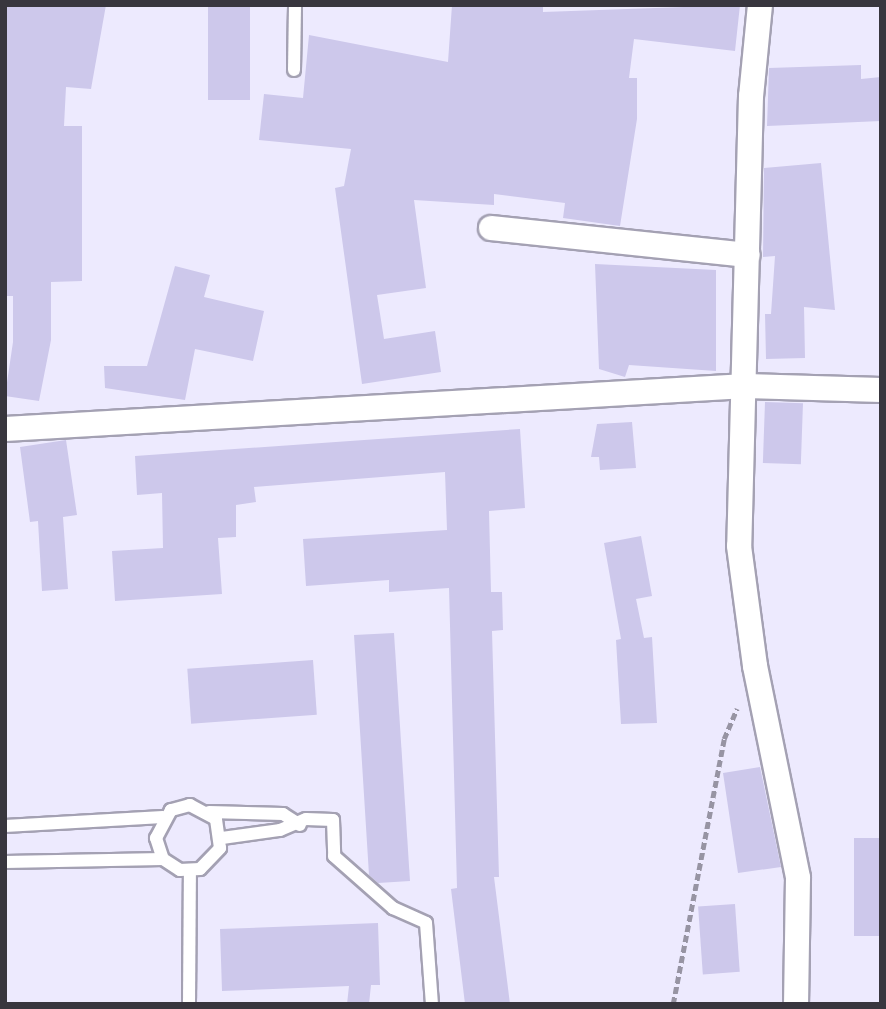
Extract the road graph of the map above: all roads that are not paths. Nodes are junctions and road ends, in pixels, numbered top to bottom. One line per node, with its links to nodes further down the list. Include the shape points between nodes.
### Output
1 (295, 5): 3 (lane)
2 (760, 5): 5 (street)
3 (294, 71)
4 (491, 228): 5 (street)
5 (748, 255): 6 (street)
6 (746, 386): 7 (street); 8 (street); 19 (street, via 739,546 755,666 798,878)
7 (881, 390)
8 (5, 429)
9 (209, 812): 10 (lane, via 190,805); 11 (lane, via 263,811); 13 (lane)
10 (163, 817): 12 (lane); 14 (lane, via 156,838)
11 (300, 825): 13 (lane); 18 (lane, via 306,819 333,820 334,856 393,908 426,923)
12 (5, 826)
13 (222, 838): 16 (lane, via 215,857)
14 (163, 859): 15 (lane); 16 (lane)
15 (5, 862)
16 (190, 871): 17 (lane)
17 (188, 1004)
18 (432, 1004)
19 (796, 1004)

